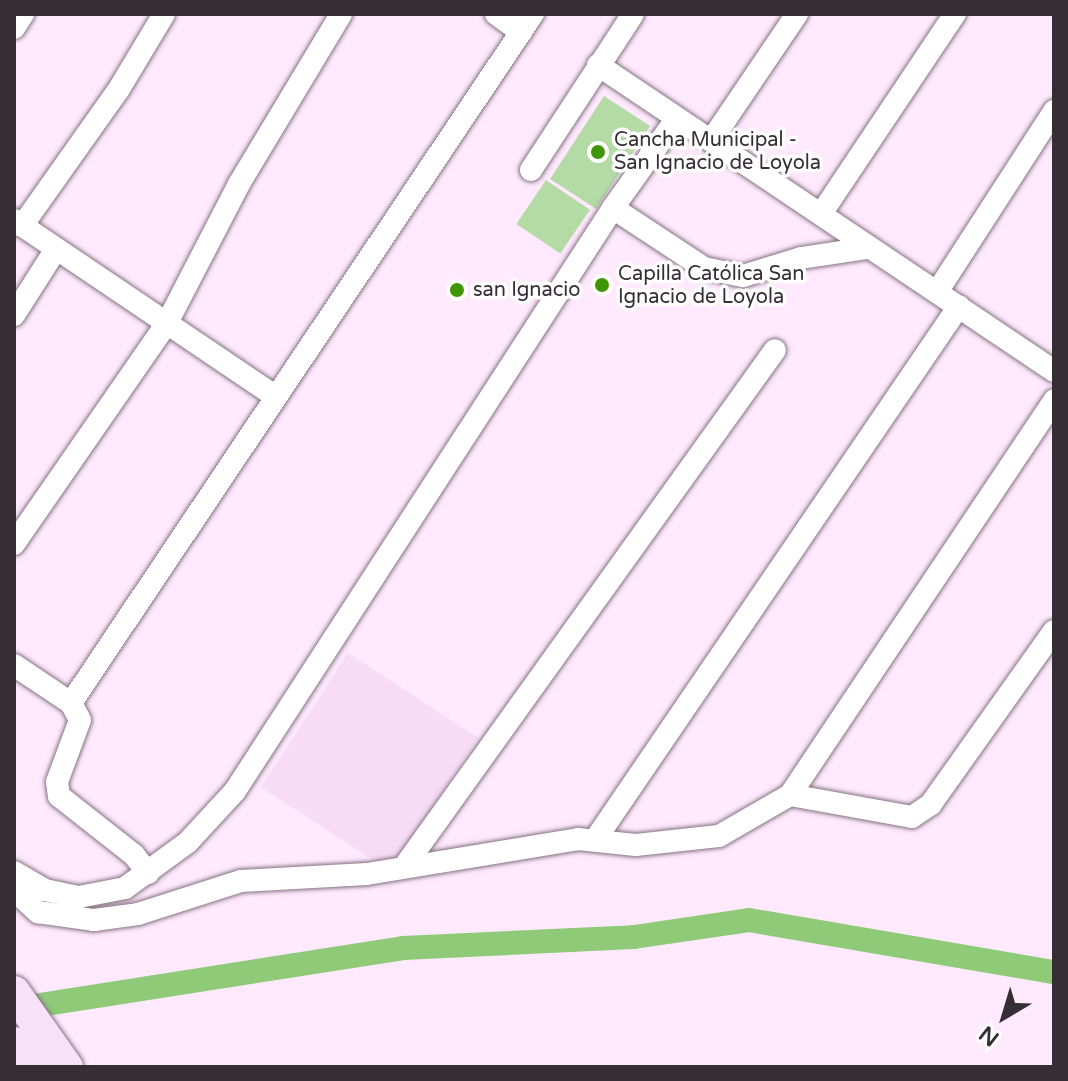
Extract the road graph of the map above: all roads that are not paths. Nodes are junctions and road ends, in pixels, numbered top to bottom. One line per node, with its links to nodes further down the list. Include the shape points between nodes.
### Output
1 (23, 14): 9 (street)
2 (164, 14): 17 (street, via 119,89)
3 (341, 14): 23 (street, via 239,184)
4 (496, 14): 8 (street)
5 (633, 14): 10 (street)
6 (797, 14): 13 (street)
7 (955, 14): 16 (street)
8 (527, 23): 26 (street)
9 (14, 28)
10 (598, 65): 12 (street); 14 (street)
11 (1054, 111): 20 (street)
12 (677, 118): 13 (street); 15 (street)
13 (713, 138): 16 (street)
14 (531, 170)
15 (613, 208): 18 (street, via 704,268 743,276 801,258); 36 (street, via 235,791 188,842)
16 (821, 214): 18 (street)
17 (18, 223): 19 (street)
18 (866, 248): 20 (street)
19 (56, 249): 22 (street); 23 (street)
20 (937, 292): 21 (street)
21 (959, 306): 25 (street); 33 (street)
22 (14, 315)
23 (167, 323): 26 (street); 28 (street)
24 (775, 350): 34 (street)
25 (1054, 371)
26 (275, 396): 31 (street)
27 (1054, 400): 32 (street)
28 (14, 544)
29 (1054, 631): 32 (street, via 924,812 912,817)
30 (14, 665): 31 (street)
31 (71, 703): 36 (street, via 80,720 57,782 59,796 134,855)
32 (790, 795): 33 (street, via 719,836 636,845)
33 (595, 840): 34 (street)
34 (404, 867): 37 (street, via 241,881 138,914 94,920 38,912)
35 (14, 872): 36 (street, via 45,890 79,897 125,888)
36 (148, 873)
37 (14, 890)
38 (14, 992): 41 (street)
39 (14, 1043): 40 (street)
40 (31, 1067)
41 (67, 1067)

